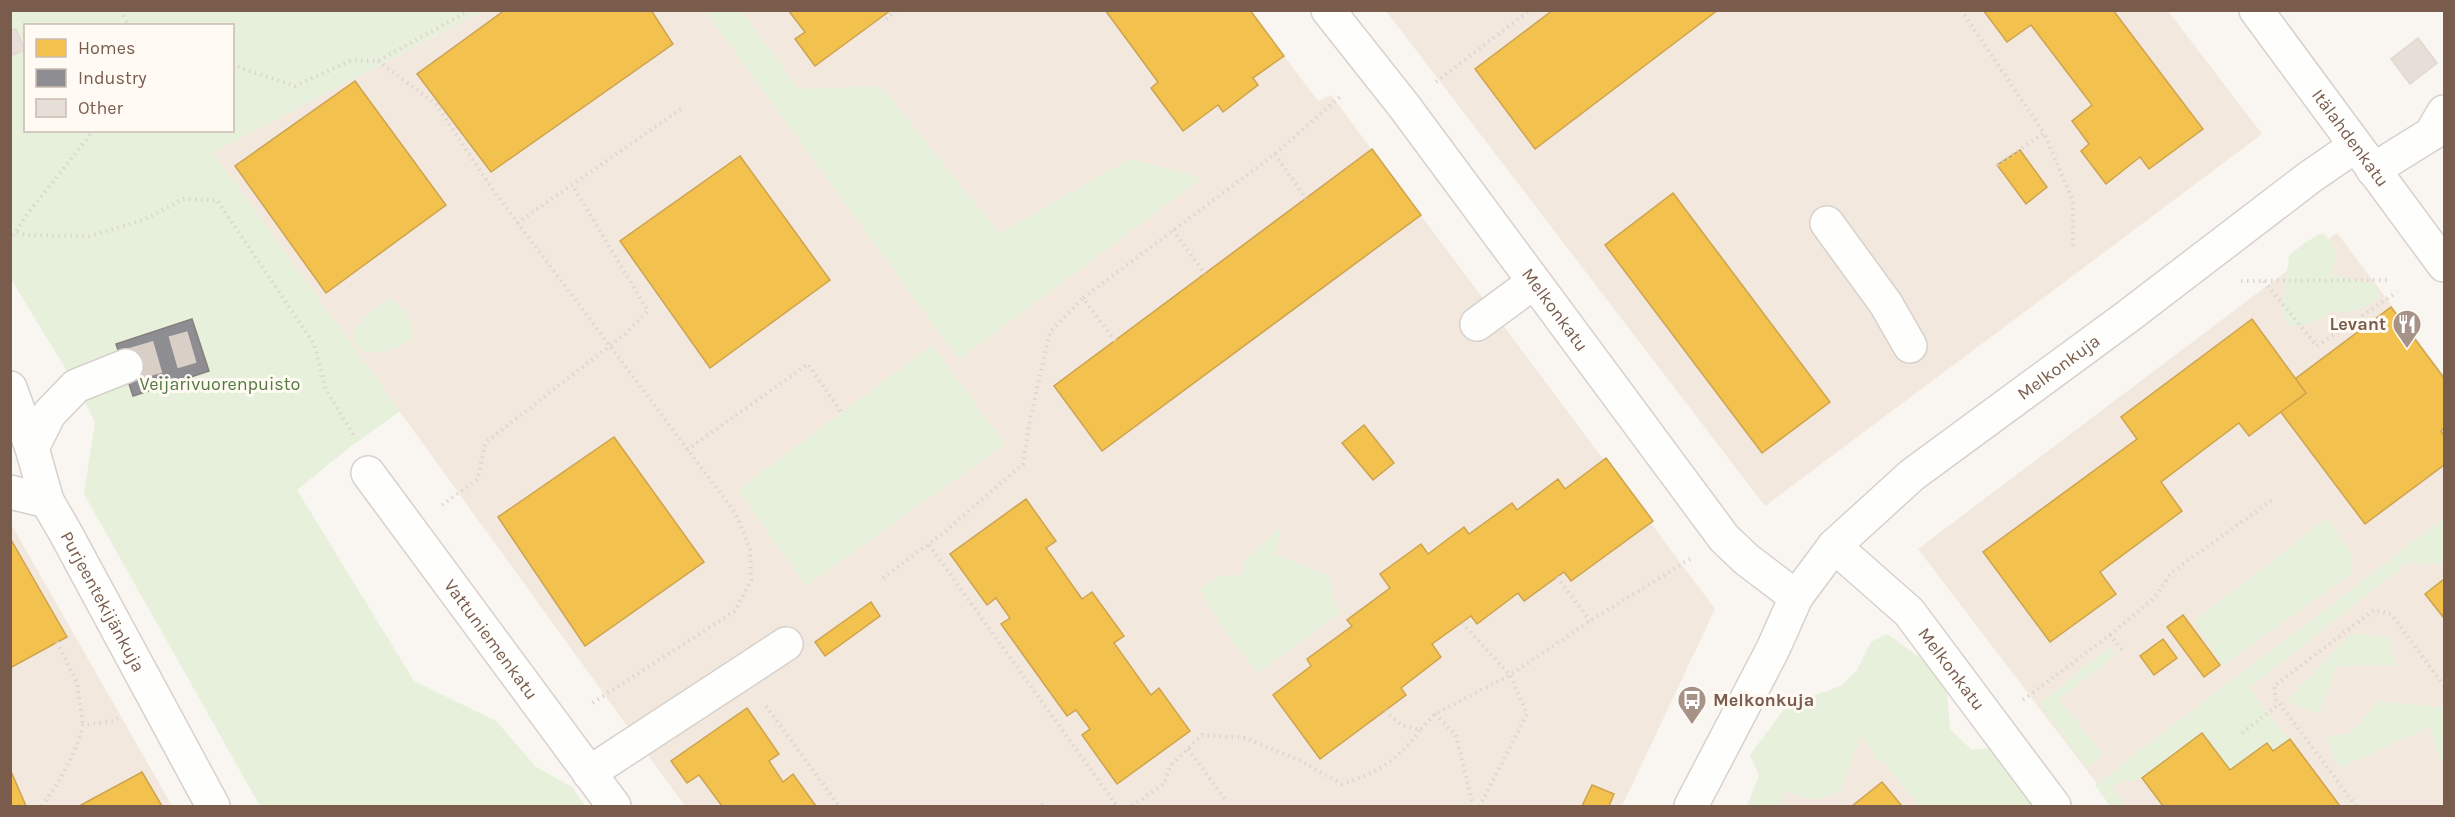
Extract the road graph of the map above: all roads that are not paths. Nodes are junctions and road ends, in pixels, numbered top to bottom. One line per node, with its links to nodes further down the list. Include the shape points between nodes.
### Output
1 (1328, 10): 7 (street, Melkonkatu)
2 (2256, 10): 4 (street, Itälahdenkatu)
3 (2445, 112): 4 (street, Melkonkuja, via 2431,134)
4 (2364, 158): 6 (street, Itälahdenkatu); 16 (street, Melkonkuja, via 2310,177 1912,475)
5 (1827, 224): 9 (street, via 1886,304)
6 (2445, 265)
7 (1534, 282): 8 (street); 17 (street, Melkonkatu, via 1724,538)
8 (1477, 324)
9 (1910, 346)
10 (126, 366): 12 (street, via 76,386 49,414)
11 (10, 388): 12 (street, Purjeentekijänkuja)
12 (32, 448): 15 (street, Purjeentekijänkuja)
13 (368, 473): 19 (street, Vattuniemenkatu)
14 (10, 492): 15 (street)
15 (46, 501): 20 (street, Purjeentekijänkuja)
16 (1834, 546): 17 (street, Melkonkuja); 23 (street, Melkonkatu, via 1909,612)
17 (1796, 597): 22 (street, Melkonkuja)
18 (786, 644): 19 (street)
19 (589, 773): 21 (street, Vattuniemenkatu)
20 (213, 807)
21 (614, 807)
22 (1691, 807)
23 (2054, 807)

